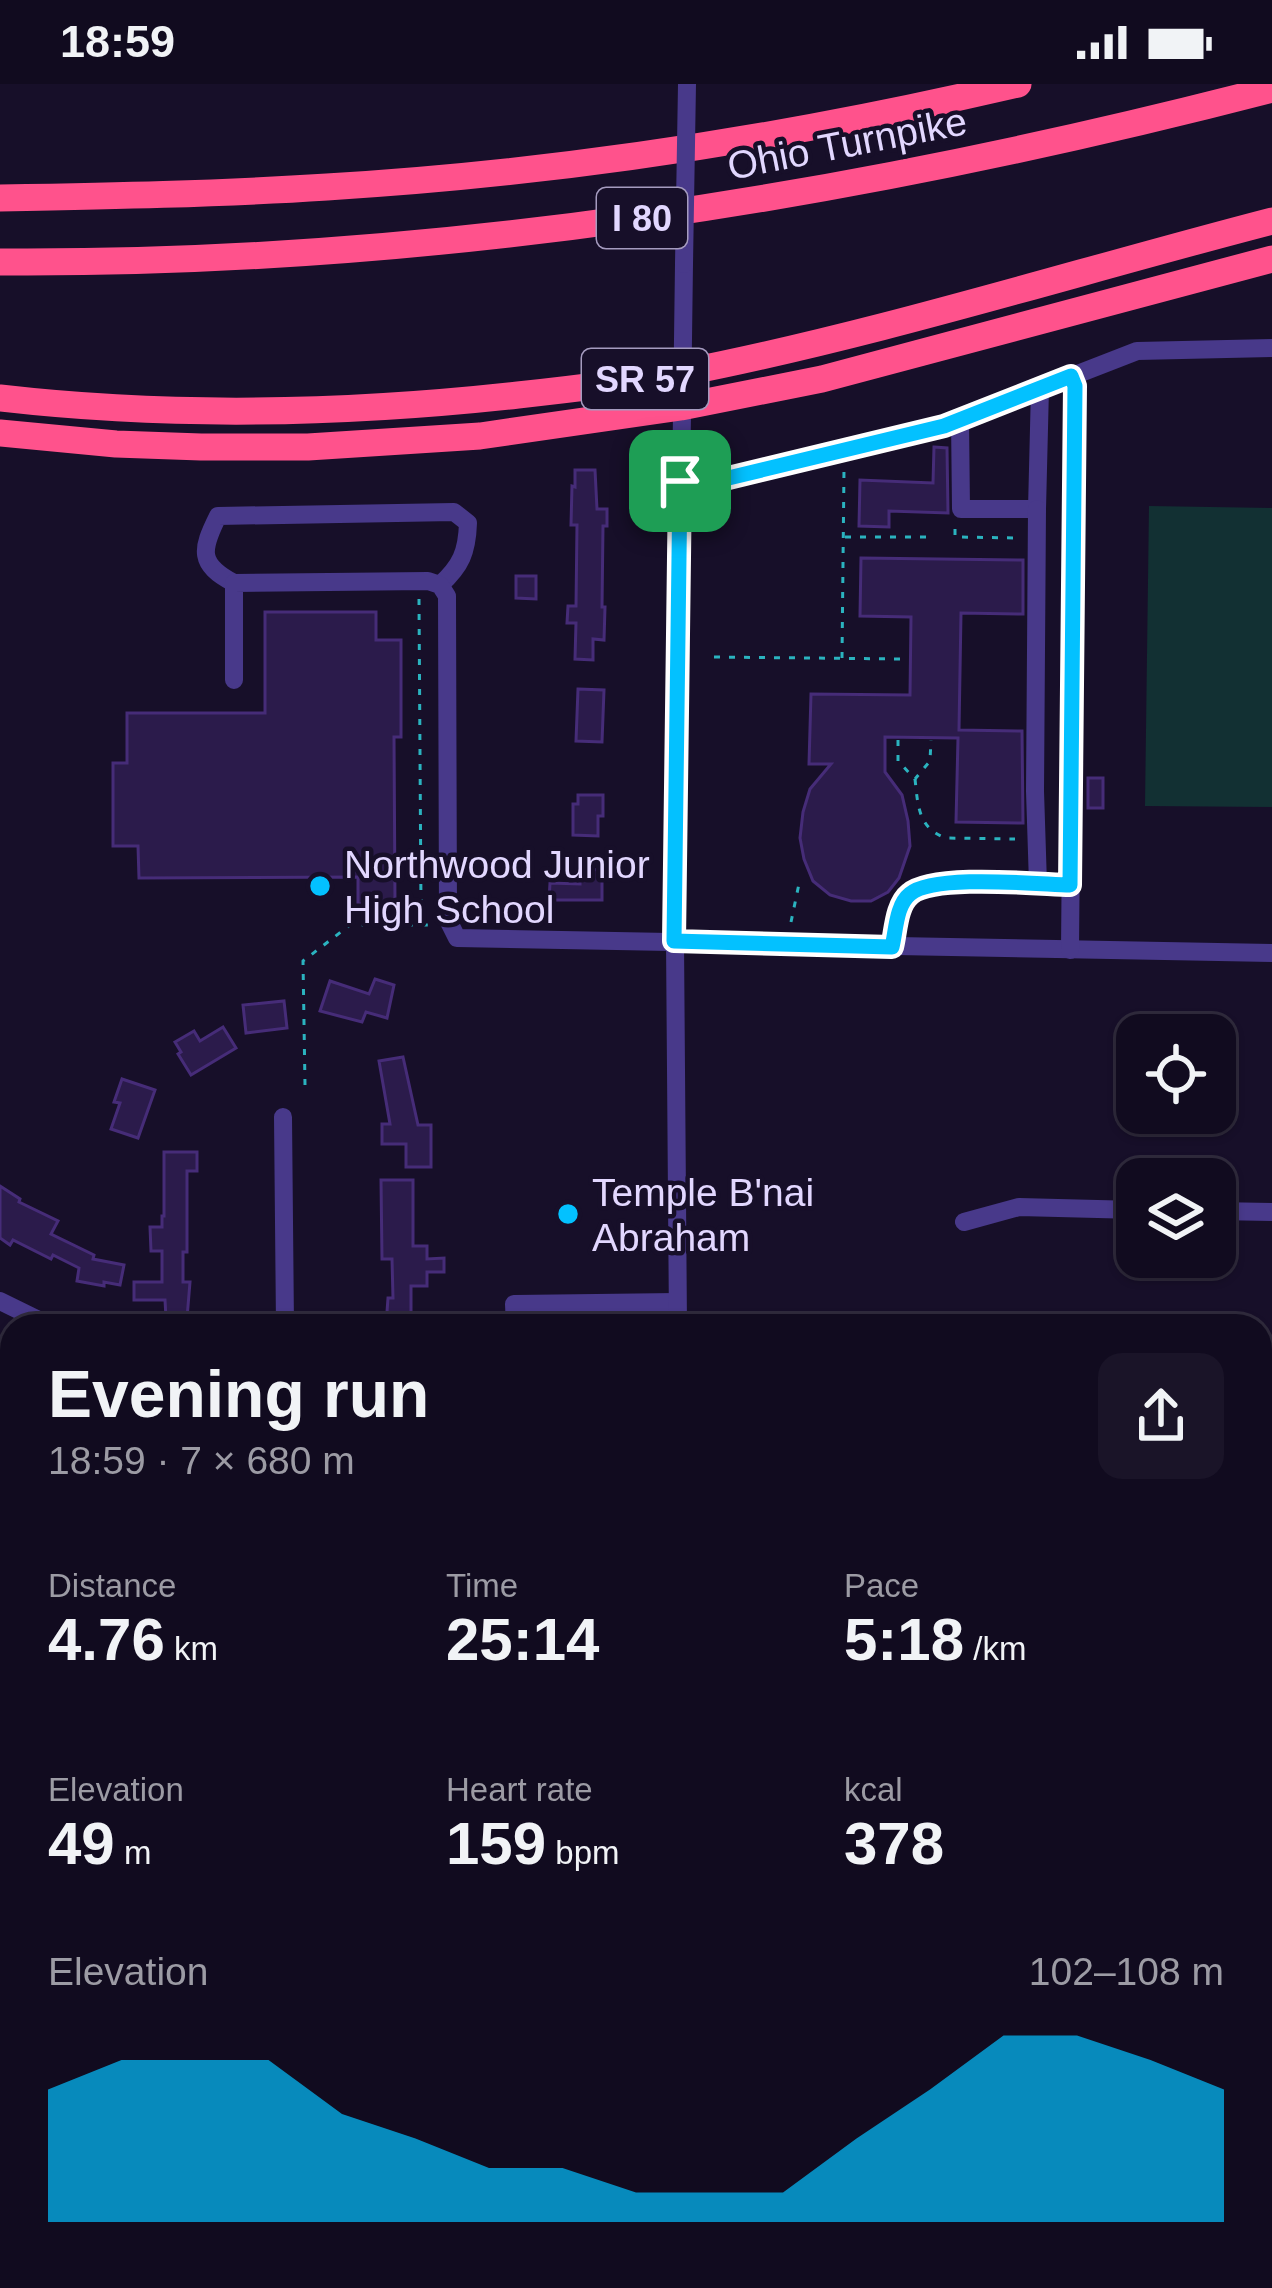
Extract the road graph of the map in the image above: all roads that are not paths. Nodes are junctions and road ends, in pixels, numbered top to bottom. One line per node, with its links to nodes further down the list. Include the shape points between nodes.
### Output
1 (687, 84): 9 (street, bridge)
2 (1018, 84): 4 (highway, Ohio Turnpike / I 80, via 820,126 507,172 227,193)
3 (1272, 88): 7 (highway, Ohio Turnpike / I 80, via 941,167 621,221 262,255)
4 (0, 198)
5 (1272, 221): 9 (highway, SR 57)
6 (1272, 259): 13 (highway, SR 57, via 822,379)
7 (0, 262)
8 (1272, 348): 10 (street, via 1137,351)
9 (681, 373): 12 (highway, SR 57, via 309,412); 13 (street)
10 (1071, 376): 11 (street); 22 (street)
11 (1040, 388): 14 (street); 17 (street)
12 (0, 398)
13 (681, 407): 15 (highway, SR 57, via 480,436 332,446); 16 (street)
14 (960, 419): 16 (street, via 716,481); 17 (street, via 961,509)
15 (0, 434)
16 (680, 481): 23 (street)
17 (1037, 509): 21 (street)
18 (235, 583): 19 (street); 19 (street, via 205,556 218,516 454,512 468,523 467,550); 20 (street)
19 (440, 585): 23 (street, via 447,596 453,932)
20 (235, 680)
21 (1038, 884): 22 (street); 24 (street, via 930,884 901,905)
22 (1070, 885): 25 (street)
23 (674, 941): 24 (street); 32 (street)
24 (892, 947): 25 (street)
25 (1070, 950): 26 (street)
26 (1272, 953)
27 (284, 1117): 33 (street)
28 (1116, 1210): 31 (street, via 1019,1208)
29 (1236, 1211): 30 (street)
30 (1272, 1212)
31 (964, 1222)
32 (677, 1302): 34 (street, via 514,1304); 35 (street)
33 (285, 1314)
34 (514, 1314)
35 (678, 1314)

